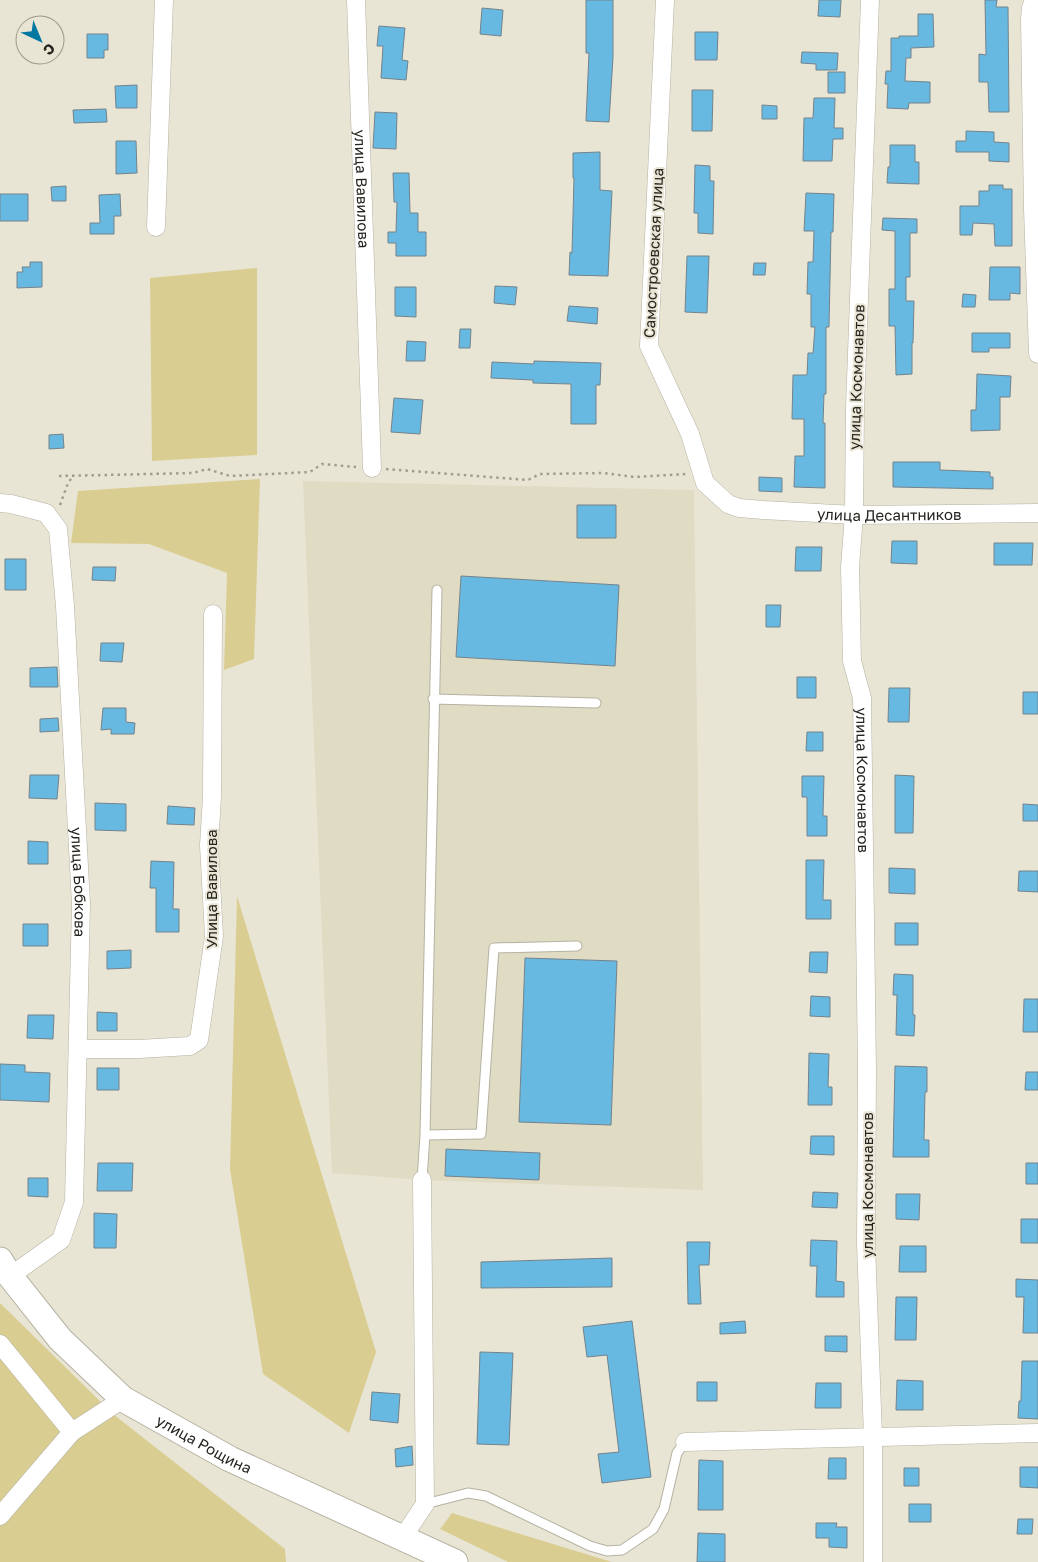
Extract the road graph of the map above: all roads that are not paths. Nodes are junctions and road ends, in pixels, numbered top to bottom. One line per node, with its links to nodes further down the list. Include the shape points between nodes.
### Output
1 (164, 0): 7 (street)
2 (356, 0): 9 (street, улица Вавилова)
3 (665, 0): 11 (street, Самостроевская улица, via 649,346 690,434 706,483 728,504)
4 (870, 0): 13 (street, улица Космонавтов, via 854,407)
5 (1034, 0): 6 (street, via 1030,19)
6 (1035, 209): 8 (street)
7 (156, 227)
8 (1038, 354)
9 (372, 468)
10 (0, 503): 19 (street, улица Бобкова, via 46,513 58,529 81,904)
11 (739, 508): 13 (street, улица Десантников)
12 (1038, 513): 13 (street, улица Десантников)
13 (854, 515): 27 (street, улица Космонавтов, via 850,567 852,661 862,698 868,1070 866,1244)
14 (437, 590): 16 (lane)
15 (214, 614): 19 (street, Улица Вавилова, via 209,846 214,936 199,1040 190,1046)
16 (433, 699): 17 (lane); 20 (lane)
17 (596, 704)
18 (577, 946): 20 (lane, via 494,948 481,1134)
19 (78, 1049): 22 (street, улица Бобкова, via 74,1202 61,1240)
20 (425, 1135): 21 (lane)
21 (422, 1180): 29 (street)
22 (5, 1268): 24 (street, улица Рощина, via 60,1339)
23 (0, 1344): 25 (street)
24 (123, 1398): 25 (street); 31 (street, улица Рощина, via 230,1459)
25 (72, 1432): 30 (street)
26 (1038, 1433): 27 (street)
27 (873, 1437): 28 (street); 33 (street, улица Космонавтов)
28 (685, 1442): 29 (lane, via 677,1453 664,1510 653,1529 622,1550 607,1552 590,1546 486,1496 468,1493)
29 (425, 1504): 31 (street)
30 (0, 1516)
31 (403, 1538): 32 (street, улица Рощина)
32 (455, 1562)
33 (873, 1562)

